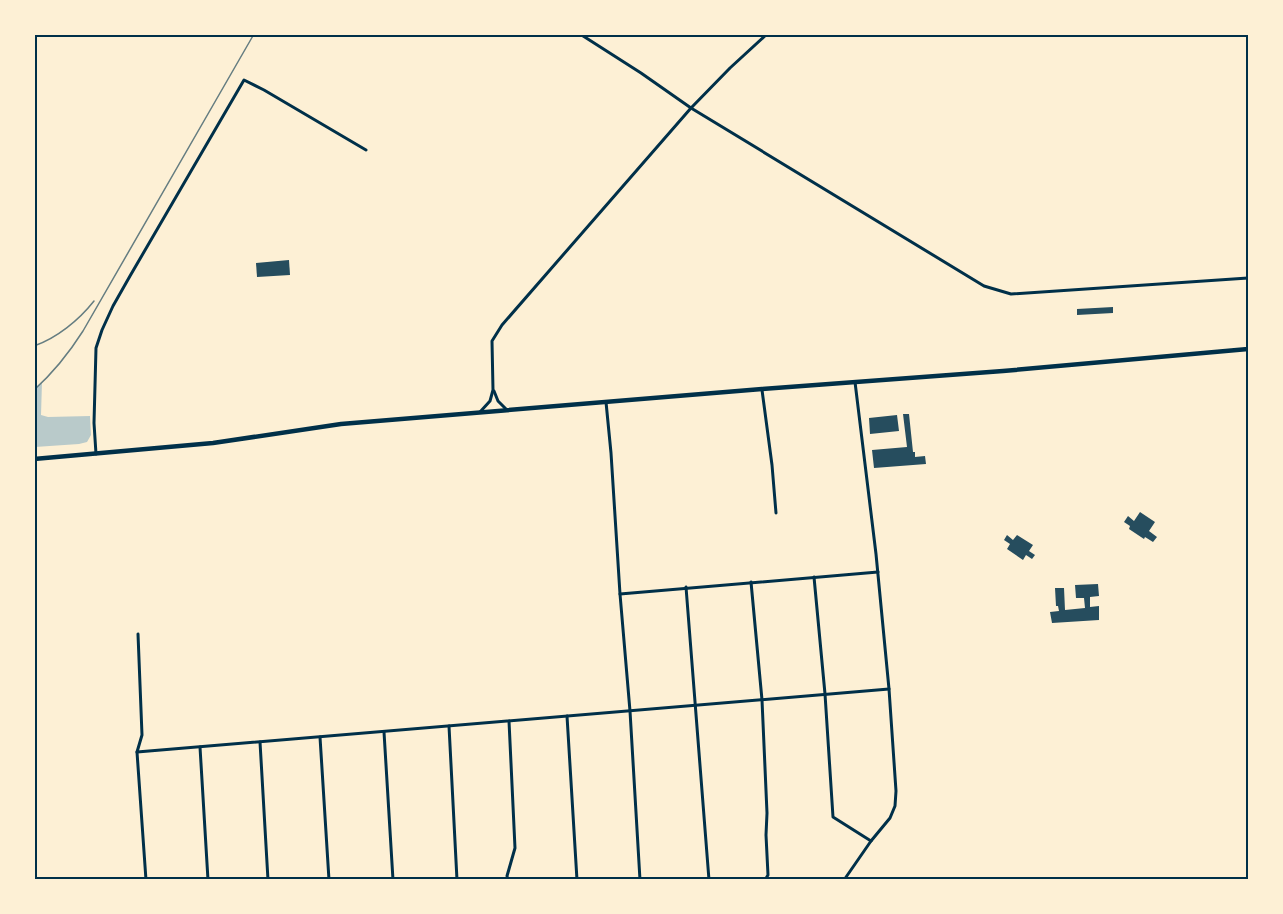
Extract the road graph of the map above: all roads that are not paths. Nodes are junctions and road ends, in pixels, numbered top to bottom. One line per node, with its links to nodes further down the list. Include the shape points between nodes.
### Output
1 (580, 34): 3 (street)
2 (767, 34): 3 (street)
3 (691, 108): 5 (street, via 984,286 1011,294); 9 (street, via 502,325 492,341)
4 (366, 150): 13 (street, via 244,80 112,306 102,330 96,348)
5 (1248, 278)
6 (1248, 349): 7 (main road)
7 (855, 382): 8 (main road); 16 (street)
8 (762, 389): 10 (main road); 15 (street)
9 (493, 390): 11 (street); 12 (street, via 490,401)
10 (606, 402): 11 (main road); 20 (street)
11 (507, 410): 12 (main road)
12 (480, 412): 13 (main road, via 341,424 213,443)
13 (96, 454): 14 (main road)
14 (34, 459)
15 (776, 513)
16 (878, 572): 17 (street); 22 (street)
17 (814, 577): 18 (street); 23 (street)
18 (751, 582): 19 (street); 24 (street)
19 (686, 587): 20 (street); 25 (street)
20 (620, 594): 26 (street)
21 (138, 634): 34 (street, via 142,735)
22 (890, 689): 23 (street); 35 (street, via 895,806)
23 (825, 694): 24 (street); 35 (street, via 833,817)
24 (762, 700): 25 (street); 46 (street, via 767,813)
25 (695, 705): 26 (street); 45 (street)
26 (630, 711): 27 (street); 44 (street)
27 (567, 716): 28 (street); 43 (street)
28 (509, 721): 29 (street); 42 (street, via 515,848)
29 (449, 726): 30 (street); 41 (street)
30 (384, 731): 31 (street); 40 (street)
31 (320, 737): 32 (street); 39 (street)
32 (260, 742): 33 (street); 38 (street)
33 (200, 747): 34 (street); 37 (street)
34 (137, 752): 36 (street)
35 (871, 841): 47 (street)
36 (146, 879)
37 (208, 879)
38 (268, 879)
39 (329, 879)
40 (393, 879)
41 (457, 879)
42 (508, 879)
43 (576, 879)
44 (640, 879)
45 (709, 879)
46 (765, 879)
47 (844, 879)

